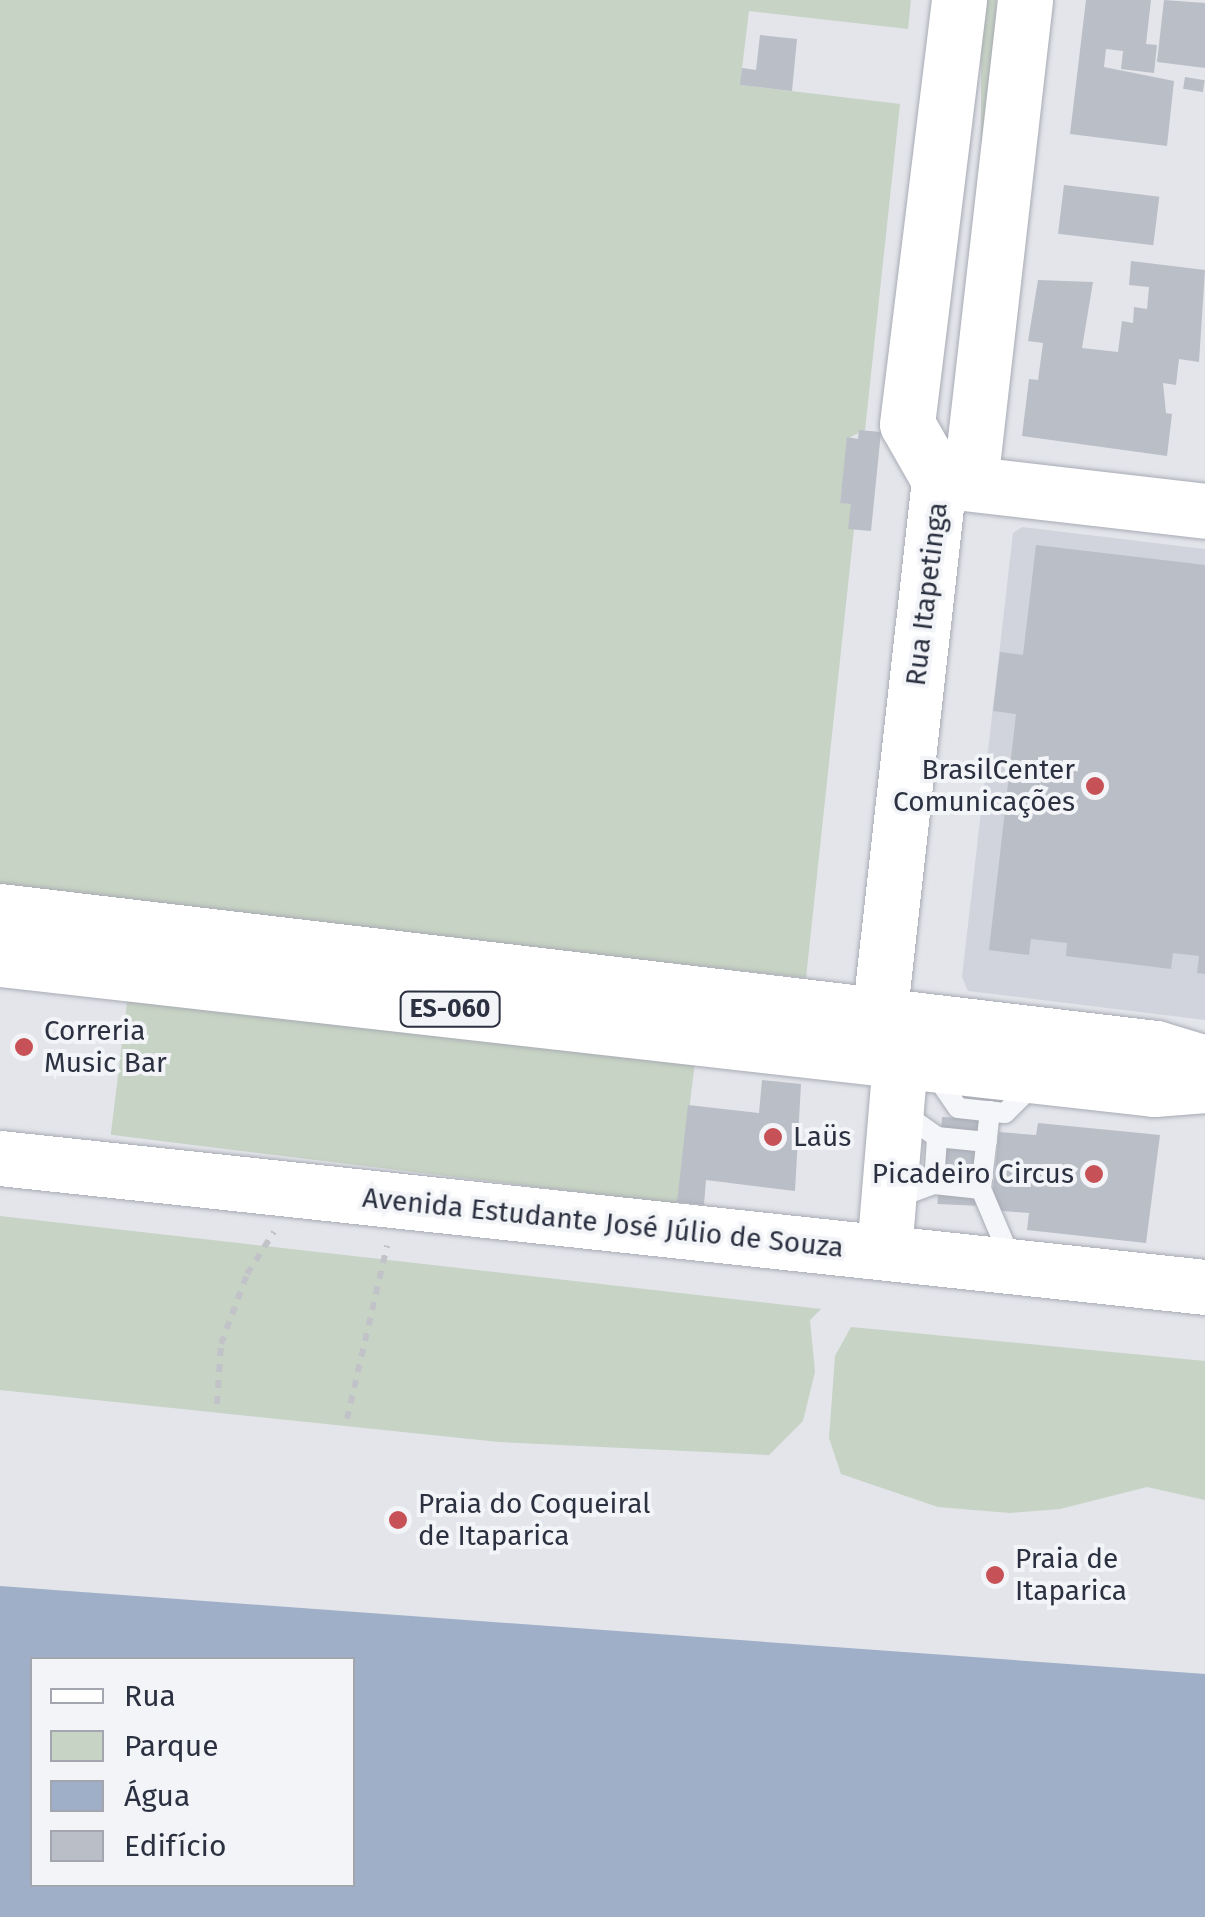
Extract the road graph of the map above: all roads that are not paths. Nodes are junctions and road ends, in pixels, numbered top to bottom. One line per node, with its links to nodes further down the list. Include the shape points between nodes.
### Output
1 (959, 0): 3 (main road, Rua Itapetinga, via 907,424)
2 (1025, 0): 3 (main road, Rua Itapetinga)
3 (955, 481): 4 (main road); 9 (main road, Rua Itapetinga)
4 (1205, 511)
5 (0, 911): 9 (main road, ES-060)
6 (0, 959): 9 (main road, ES-060)
7 (1205, 1063): 9 (main road, ES-060, via 1156,1048)
8 (1041, 1076): 9 (main road, ES-060); 10 (main road, ES-060, via 1154,1088); 11 (lane, via 1013,1110)
9 (908, 1077): 11 (lane, via 954,1106); 12 (lane); 15 (main road, Rua Itapetinga)
10 (1205, 1085)
11 (990, 1111): 12 (lane)
12 (986, 1142): 14 (lane)
13 (0, 1158): 15 (main road, Avenida Estudante José Júlio de Souza)
14 (981, 1190): 15 (lane); 16 (lane)
15 (901, 1212): 16 (main road, Avenida Estudante José Júlio de Souza)
16 (1012, 1264): 17 (main road, Avenida Estudante José Júlio de Souza)
17 (1205, 1287)

